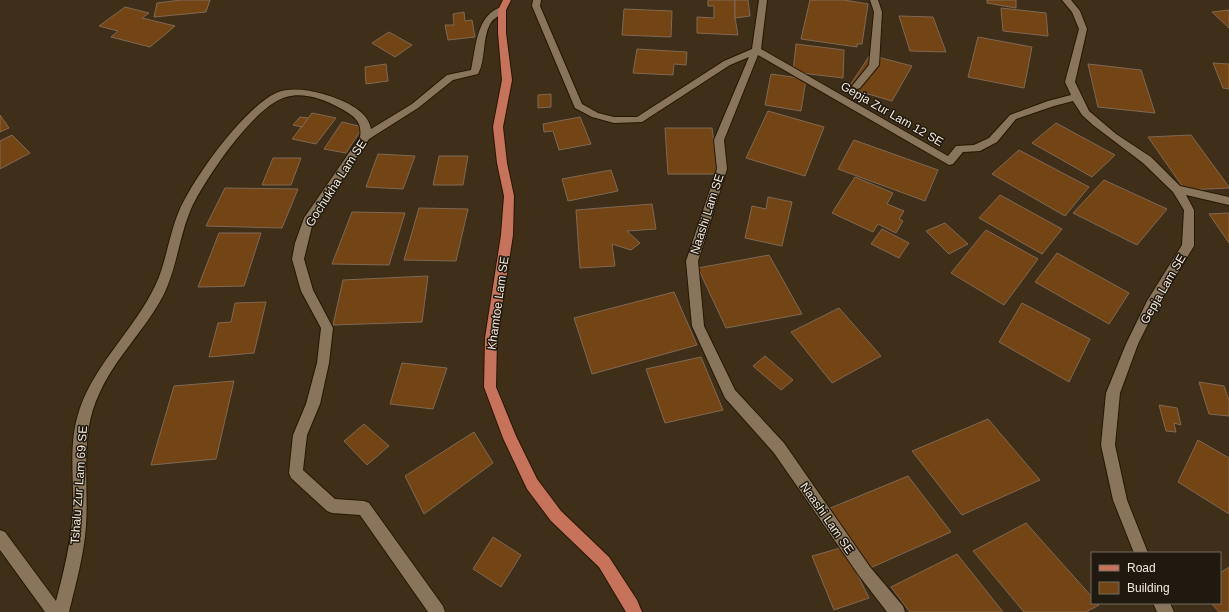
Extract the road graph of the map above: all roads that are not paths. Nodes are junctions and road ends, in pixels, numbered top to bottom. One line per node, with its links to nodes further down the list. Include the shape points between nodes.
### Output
1 (537, 0): 6 (street, via 536,6 578,106 595,115 614,120 639,120 727,63)
2 (763, 0): 6 (street, Naashi Lam SE)
3 (874, 0): 7 (street, via 878,12 874,65)
4 (1066, 0): 8 (street, Gepja Lam SE, via 1076,11 1083,29 1070,82)
5 (505, 5): 9 (street, Gochukha Lam SE, via 494,13 485,25 475,72 450,77 415,106); 17 (main road, Khamtoe Lam SE, via 502,33 507,80 498,127 508,196 508,235 490,338 490,387 532,484 556,516 604,562)
6 (756, 50): 8 (street, Gepja Zur Lam 12 SE, via 949,161 960,149 976,148 993,140 1013,117); 18 (street, Naashi Lam SE, via 719,140 722,169 692,261 698,326 730,394 779,448 864,572)
7 (857, 86)
8 (1076, 97): 10 (street, Gepja Lam SE, via 1091,118 1147,160)
9 (365, 137): 15 (street, Tshalu Zur Lam 69 SE, via 365,122 348,108 312,94 293,92 269,101 252,117 206,174 183,214 158,293 103,373 87,407 81,432 78,541); 16 (street, Gochukha Lam SE, via 308,222 301,243 298,259 307,291 327,328 323,363 313,404 300,435 296,474 332,506 364,508)
10 (1177, 189): 11 (street); 13 (street, Gepja Lam SE, via 1190,210 1188,246 1151,305 1113,393 1108,445 1120,500)
11 (1229, 200)
12 (0, 538): 14 (street)
13 (1141, 552)
14 (54, 612)
15 (61, 612)
16 (437, 612)
17 (634, 612)
18 (896, 612)

